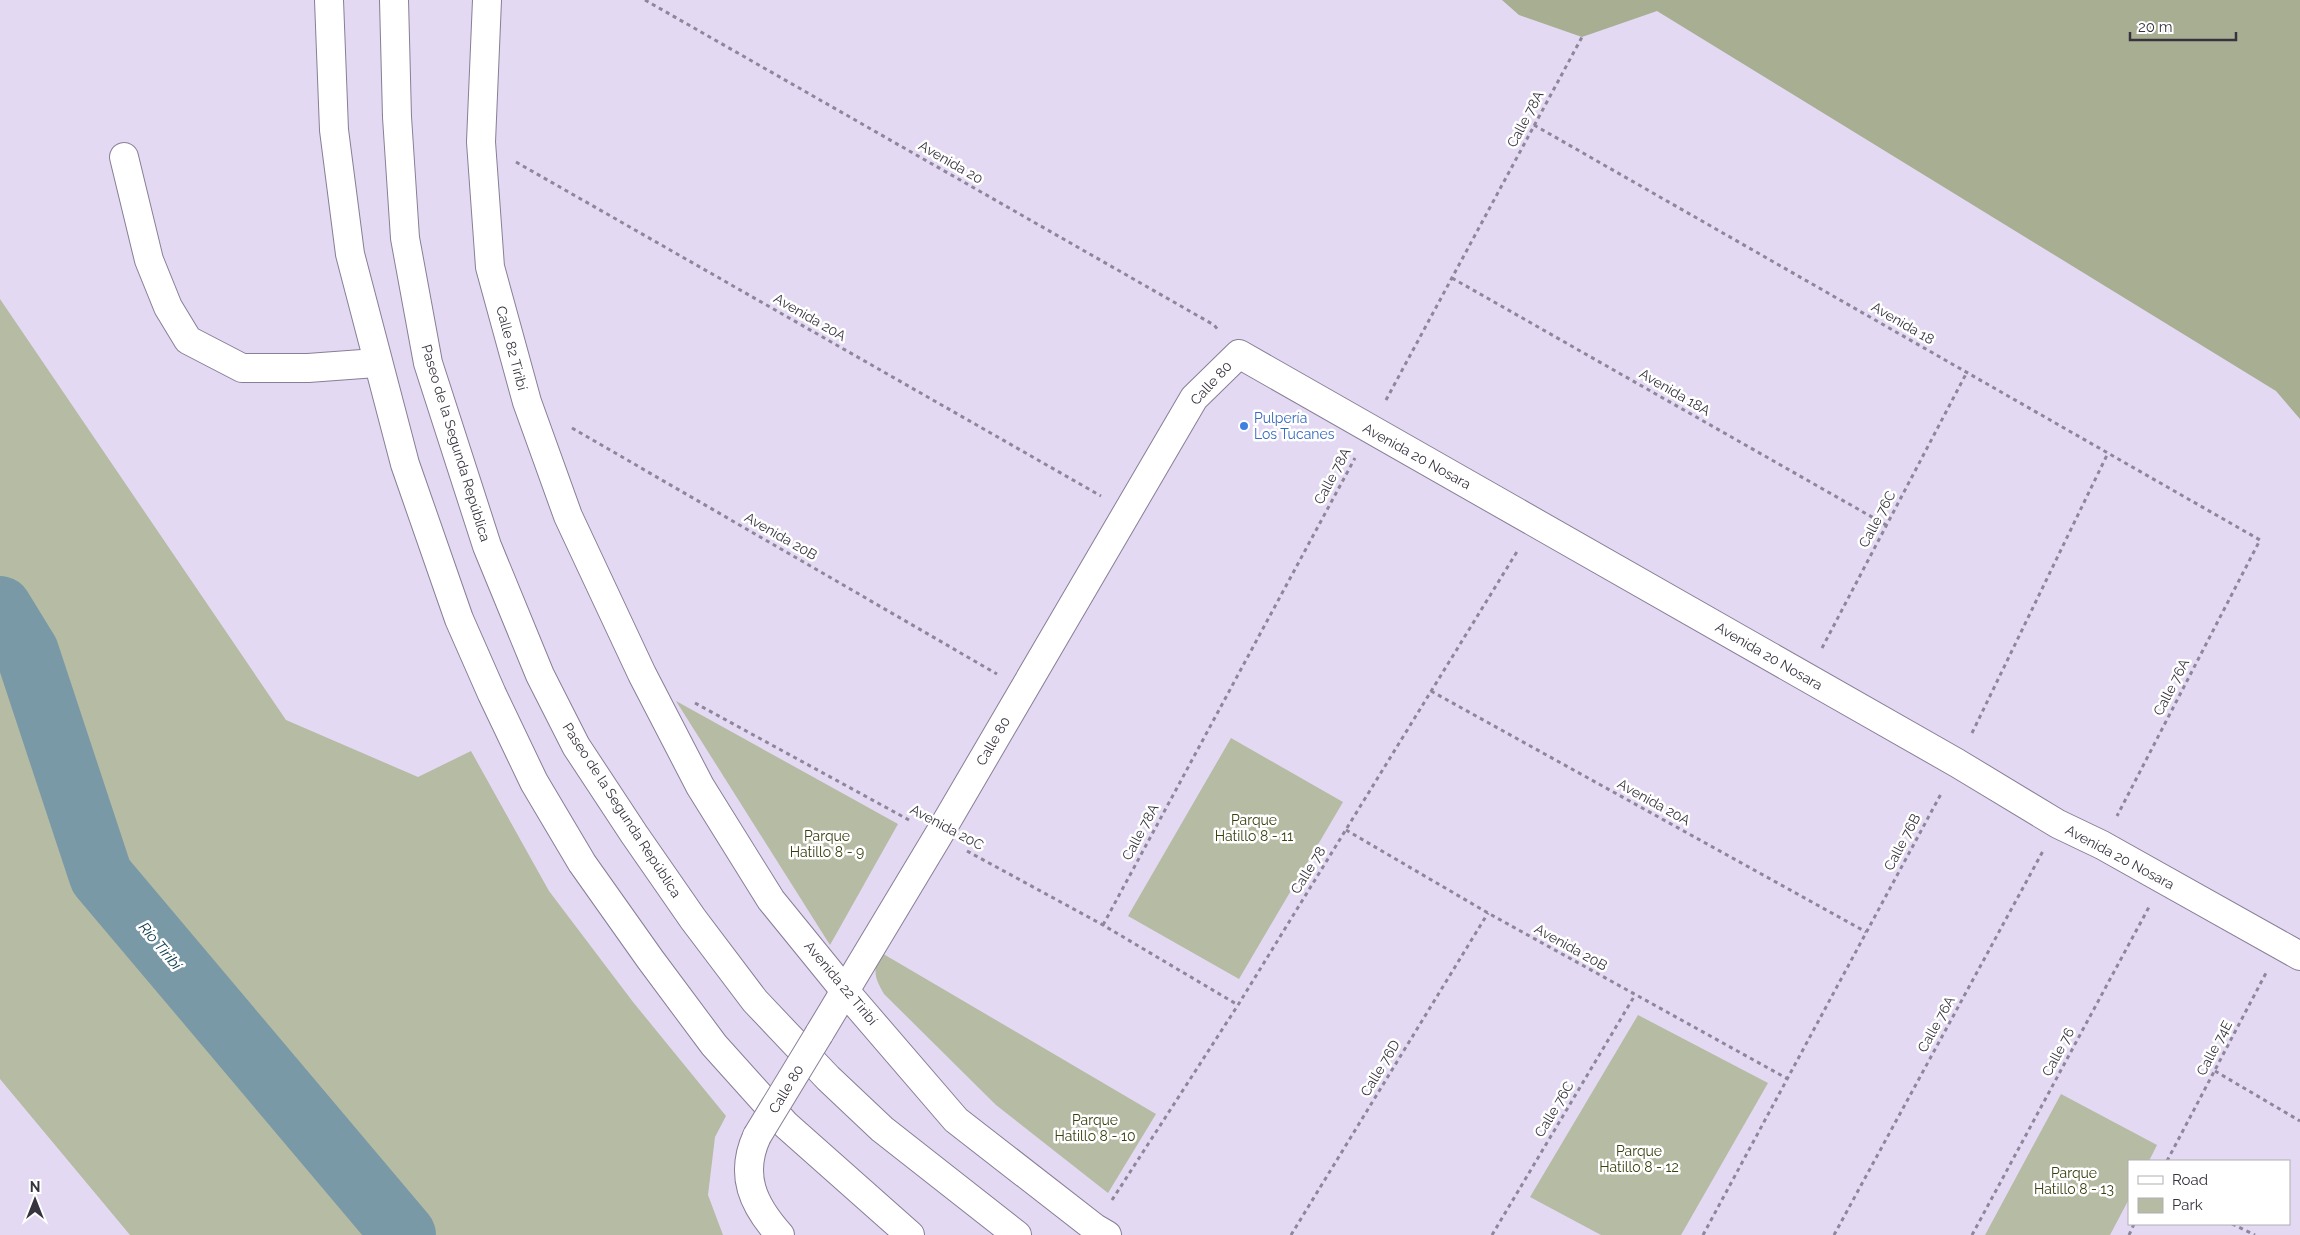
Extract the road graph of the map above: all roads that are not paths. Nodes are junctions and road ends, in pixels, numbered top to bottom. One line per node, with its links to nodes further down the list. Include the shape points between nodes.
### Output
1 (329, 0): 6 (main road, via 334,130 350,254)
2 (394, 0): 13 (main road, Paseo de la Segunda República, via 405,238 428,363 488,546 540,675 576,746 693,919 754,1001 882,1129)
3 (487, 0): 7 (main road, Calle 82 Tiribí, via 481,142 490,267 527,402 568,516)
4 (124, 157): 6 (main road, via 149,260 168,306 188,340 242,368)
5 (1239, 354): 8 (main road, Avenida 20 Nosara, via 1958,763 2058,824 2102,845); 9 (main road, Calle 80, via 1194,398)
6 (376, 363): 12 (main road, via 404,464 459,619 534,782 582,863 714,1045 786,1125)
7 (642, 674): 9 (main road, Avenida 22 Tiribí, via 700,786 772,900)
8 (2290, 951)
9 (845, 991): 10 (main road, Avenida 22 Tiribí, via 956,1120); 11 (main road, Calle 80, bridge, via 751,1150 748,1174 755,1198)
10 (1101, 1231)
11 (780, 1235)
12 (910, 1235)
13 (1017, 1235)

